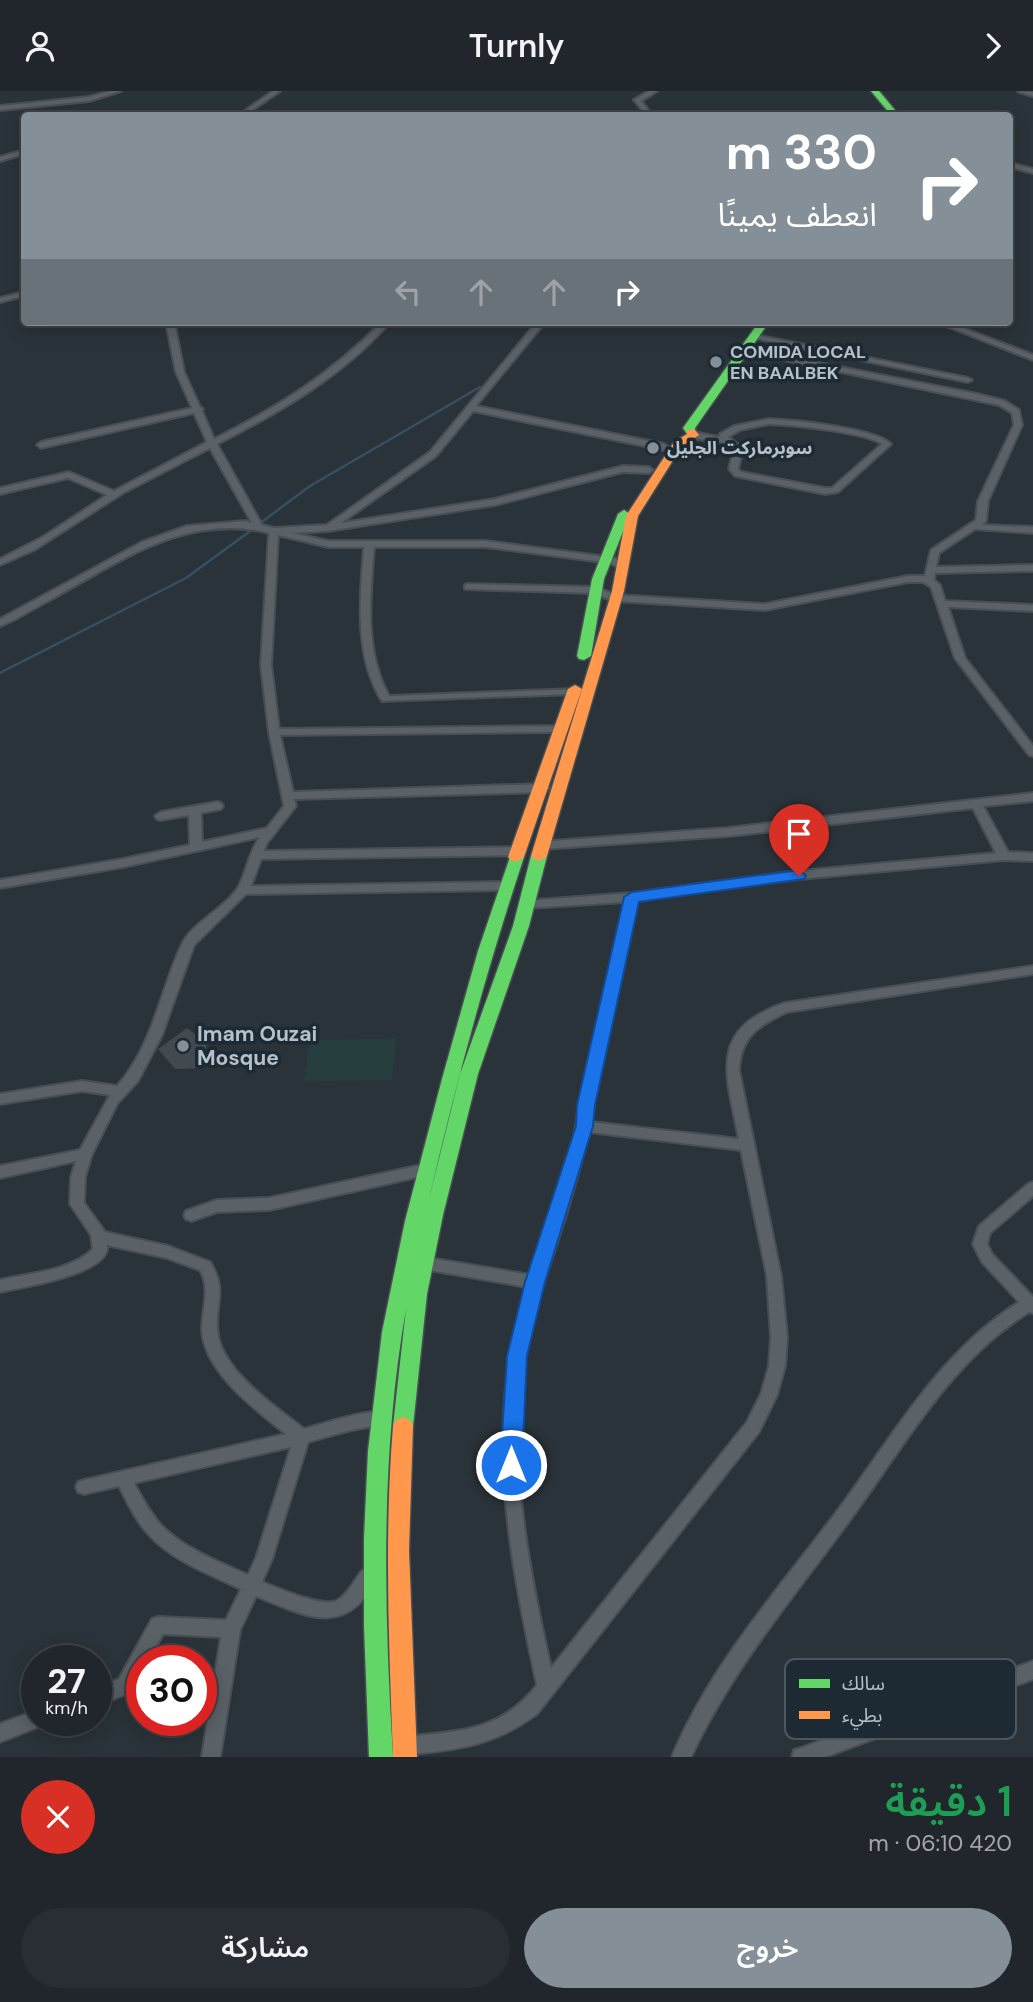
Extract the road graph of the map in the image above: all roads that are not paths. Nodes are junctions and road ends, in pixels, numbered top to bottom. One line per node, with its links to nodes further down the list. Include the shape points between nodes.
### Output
1 (118, 91): 8 (street, via 89,99)
2 (277, 91): 9 (street)
3 (654, 91): 10 (street, via 637,100)
4 (875, 91): 11 (main road)
5 (884, 91): 12 (main road)
6 (1021, 91): 7 (street)
7 (1033, 94)
8 (0, 108)
9 (246, 112)
10 (646, 112)
11 (892, 112)
12 (902, 112)
13 (21, 153): 14 (street)
14 (0, 159)
15 (1013, 166): 16 (street)
16 (1033, 171)
17 (21, 295): 18 (street)
18 (0, 300)
19 (171, 326): 27 (street, via 180,372)
20 (381, 326): 30 (street, via 323,377 257,421)
21 (538, 326): 26 (street)
22 (950, 326): 24 (street)
23 (751, 336): 25 (street); 28 (main road, via 689,428); 32 (main road); 37 (street, via 1012,409 1018,425)
24 (1033, 358)
25 (968, 380)
26 (472, 408): 32 (street); 38 (street, via 420,465)
27 (199, 409): 30 (street); 31 (street)
28 (693, 435): 29 (street); 44 (main road, via 678,444 638,505 629,528)
29 (726, 442): 29 (street, via 723,436 740,428 782,422 887,444 835,490 825,491 738,474 733,469 739,448)
30 (212, 443): 35 (street); 36 (street)
31 (41, 445)
32 (664, 447): 33 (main road)
33 (649, 470): 38 (street, via 623,469 495,502); 42 (main road)
34 (0, 491): 35 (street, via 69,475)
35 (114, 495): 43 (street)
36 (258, 526): 40 (street); 52 (street, via 178,530)
37 (976, 527): 39 (street); 46 (street, via 937,548)
38 (328, 528): 40 (street)
39 (1033, 530)
40 (274, 531): 41 (street, via 317,542); 55 (street, via 266,665)
41 (369, 545): 42 (street, via 486,544); 53 (street, via 365,622 376,676 386,698)
42 (605, 559): 44 (street); 48 (main road)
43 (0, 562)
44 (624, 567): 49 (main road)
45 (1033, 568): 46 (street)
46 (931, 575): 49 (street, via 765,607); 50 (street)
47 (468, 587): 48 (street)
48 (596, 591): 49 (street); 53 (main road)
49 (615, 598): 65 (main road)
50 (942, 604): 51 (street); 56 (street, via 960,658)
51 (1033, 608)
52 (0, 624)
53 (575, 691): 54 (main road)
54 (563, 729): 55 (street); 57 (main road)
55 (274, 732): 58 (street)
56 (1033, 753)
57 (544, 788): 58 (street); 67 (main road)
58 (288, 796): 64 (street, via 289,810)
59 (1033, 797): 60 (street)
60 (977, 805): 65 (street, via 728,832); 69 (street)
61 (217, 806): 62 (street)
62 (195, 810): 63 (street); 66 (street)
63 (162, 816)
64 (271, 831): 66 (street); 68 (street)
65 (542, 845): 73 (main road)
66 (196, 846): 72 (street)
67 (519, 851): 68 (street); 71 (main road)
68 (256, 855): 74 (street)
69 (1004, 856): 70 (street); 75 (street)
70 (1033, 857)
71 (507, 883): 73 (main road); 74 (street); 77 (main road)
72 (0, 884)
73 (531, 884): 76 (main road)
74 (243, 890): 80 (street, via 188,943 155,1035 133,1077)
75 (632, 897): 76 (street); 82 (street)
76 (528, 904): 78 (main road)
77 (495, 923): 78 (main road); 85 (main road)
78 (521, 926): 90 (main road, via 469,1073)
79 (1033, 970): 83 (street, via 798,1005 759,1019 739,1039 732,1058)
80 (120, 1091): 81 (street, via 82,1086); 84 (street)
81 (0, 1099)
82 (584, 1126): 83 (street); 91 (street)
83 (749, 1146): 101 (street, via 776,1300 777,1366 769,1395 753,1427)
84 (85, 1154): 86 (street); 89 (street, via 77,1204)
85 (426, 1170): 88 (street, via 269,1204 217,1206); 94 (main road, via 402,1273)
86 (0, 1172)
87 (1033, 1188): 93 (street, via 984,1230 980,1244 987,1258)
88 (191, 1215)
89 (100, 1237): 92 (street, via 101,1251 90,1261); 95 (street, via 168,1252 205,1266 214,1285 209,1310 216,1352 241,1388)
90 (424, 1263): 91 (street); 106 (main road, via 409,1352 399,1466)
91 (535, 1282): 101 (street, via 517,1356 511,1488 526,1597)
92 (0, 1286)
93 (1031, 1305): 109 (street, via 1001,1319 975,1342 916,1408 865,1487 717,1683)
94 (382, 1418): 95 (street); 98 (main road)
95 (302, 1437): 96 (street); 99 (street)
96 (124, 1480): 97 (street); 99 (street, via 160,1535 189,1557)
97 (84, 1487)
98 (376, 1565): 99 (street, via 351,1599 332,1610 309,1607); 108 (main road)
99 (253, 1584): 100 (street)
100 (231, 1629): 102 (street, via 158,1625 125,1686); 107 (street)
101 (547, 1688): 106 (street, via 510,1725 490,1734)
102 (112, 1691)
103 (21, 1725): 104 (street)
104 (0, 1733)
105 (848, 1739): 110 (street)
106 (405, 1752)
107 (211, 1757)
108 (382, 1757)
109 (681, 1757)
110 (801, 1757)

